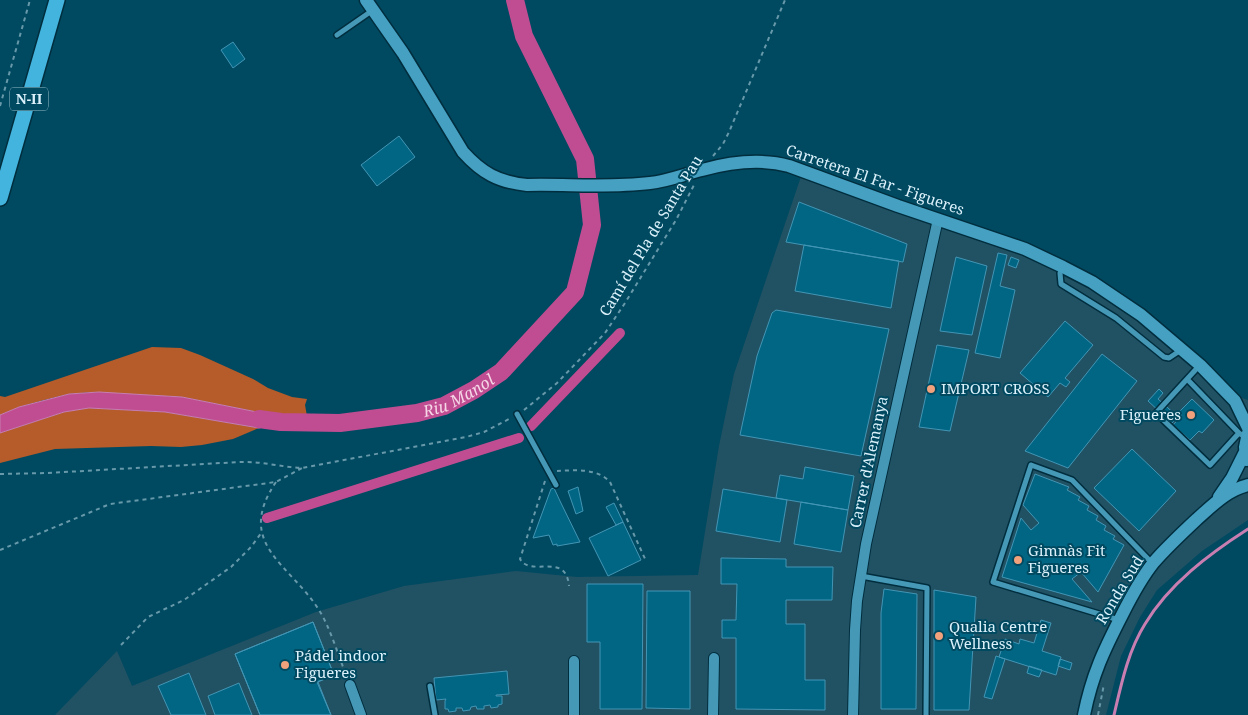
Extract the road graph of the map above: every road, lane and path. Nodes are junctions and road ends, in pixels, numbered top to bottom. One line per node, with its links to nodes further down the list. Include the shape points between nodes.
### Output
1 (30, 0): 6 (path)
2 (57, 0): 8 (highway, N-II)
3 (785, 0): 7 (path, Camí del Pla de Santa Pau, via 726,138)
4 (370, 5): 5 (lane); 7 (street, Carretera El Far - Figueres, via 453,137 473,162 495,178 512,184 531,185 629,185 663,181)
5 (338, 35)
6 (0, 106)
7 (702, 170): 9 (street, Carretera El Far - Figueres, via 748,161 777,163); 14 (path, Camí del Pla de Santa Pau, via 676,220 605,333 557,383)
8 (0, 198)
9 (938, 220): 10 (street, Carretera El Far - Figueres, via 1025,250 1092,282 1124,303); 29 (street, Carrer d'Alemanya)
10 (1200, 365): 11 (lane); 12 (street, Carretera El Far - Figueres)
11 (1187, 379): 15 (lane); 15 (lane, via 1156,413 1210,465)
12 (1235, 401): 13 (street, Carretera El Far - Figueres); 15 (street, Carretera El Far - Figueres)
13 (1248, 405)
14 (517, 414): 18 (path, Camí del Pla de Santa Pau, via 466,438); 19 (lane)
15 (1245, 433): 16 (street, Ronda Sud)
16 (1244, 452): 17 (street, Ronda Sud); 24 (street, Ronda Sud)
17 (1248, 465)
18 (302, 468): 20 (path, via 239,462); 21 (path)
19 (549, 471): 22 (lane); 27 (path, via 587,471 606,477); 30 (path, via 520,559 529,566 561,569 568,576)
20 (0, 474)
21 (276, 482): 25 (path, via 264,501); 26 (path, via 110,504)
22 (556, 485)
23 (1248, 485): 24 (street, Ronda Sud)
24 (1216, 501): 28 (street, Ronda Sud)
25 (262, 532): 32 (path, via 231,567 184,600 148,617); 36 (path, via 274,558 308,593 321,613)
26 (0, 550)
27 (646, 561)
28 (1153, 564): 31 (street, Ronda Sud); 31 (lane, via 1072,480 1031,465 993,582)
29 (861, 576): 42 (street, Carrer d'Alemanya, via 855,630); 43 (lane, via 927,588)
30 (569, 586)
31 (1119, 620): 44 (street, Ronda Sud, via 1094,674)
32 (121, 645)
33 (714, 658): 41 (street)
34 (574, 661): 40 (street)
35 (1106, 678): 45 (path)
36 (350, 685): 38 (street)
37 (430, 686): 39 (lane)
38 (361, 715)
39 (435, 715)
40 (574, 715)
41 (713, 715)
42 (854, 715)
43 (926, 715)
44 (1084, 715)
45 (1098, 715)

